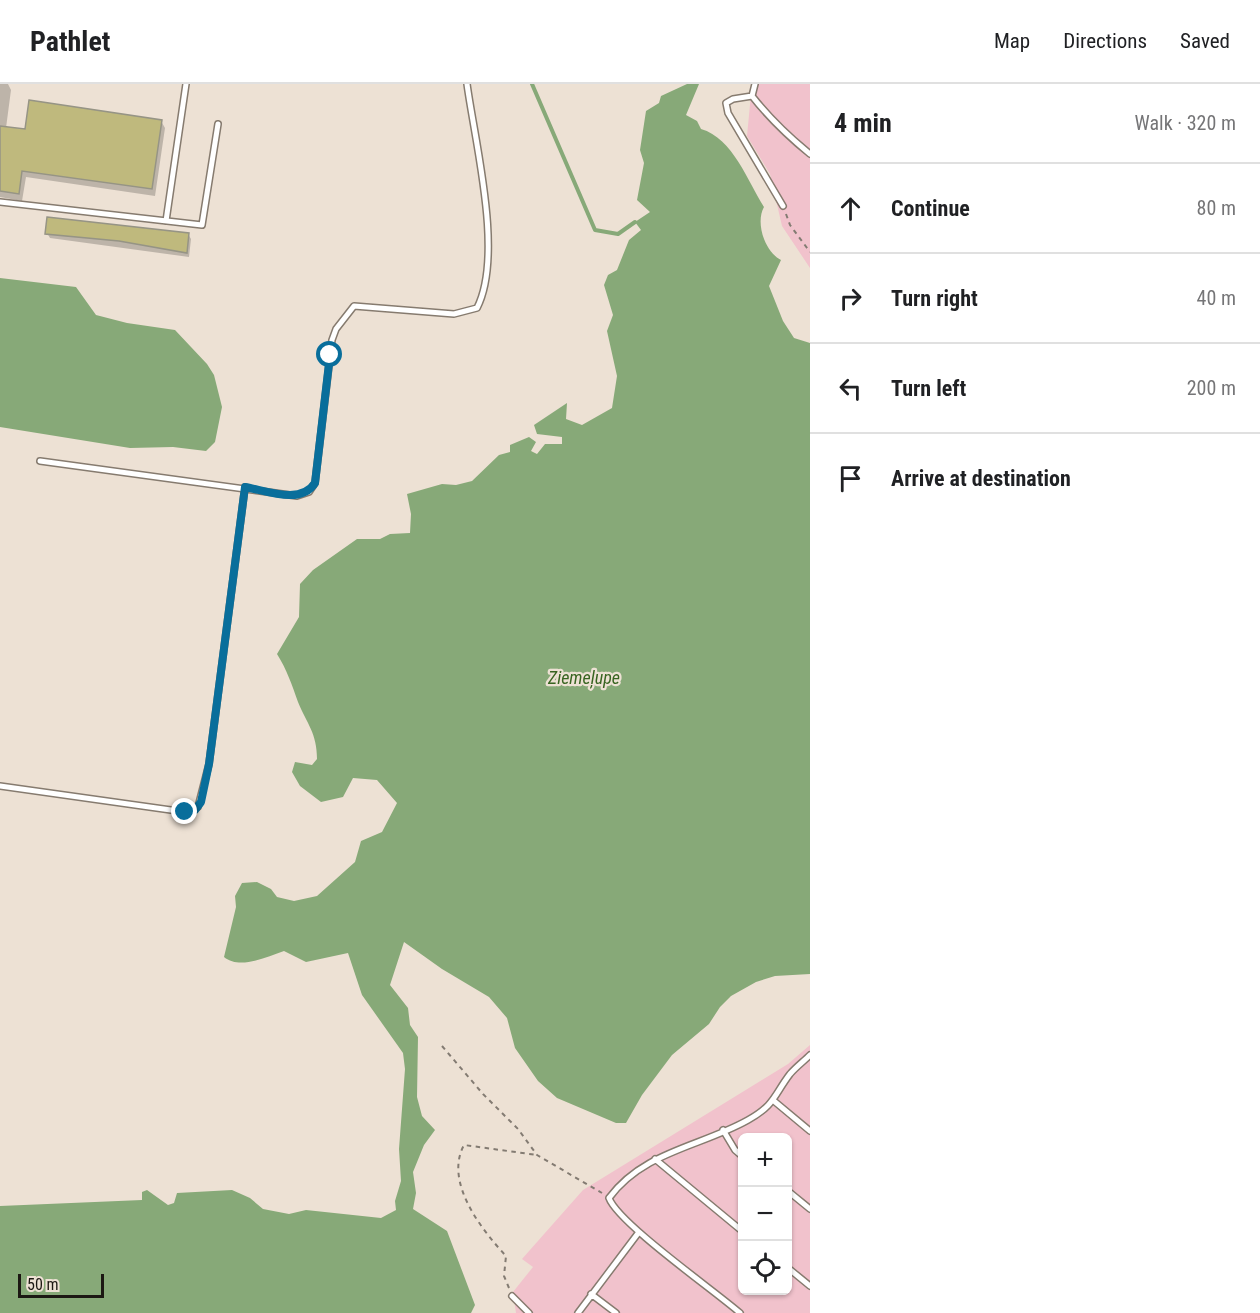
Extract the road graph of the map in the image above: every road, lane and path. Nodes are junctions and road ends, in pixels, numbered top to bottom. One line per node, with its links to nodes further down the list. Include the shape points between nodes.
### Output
1 (186, 84): 9 (lane)
2 (467, 84): 12 (lane, via 484,188 488,259 484,295 477,308 454,314 354,306 332,340 315,483 309,492 297,496)
3 (754, 84): 4 (lane)
4 (752, 96): 6 (lane, via 778,128); 8 (lane, via 726,103 728,112)
5 (218, 124): 9 (lane, via 202,225)
6 (810, 154)
7 (0, 202): 9 (lane)
8 (783, 206): 10 (path, via 790,225)
9 (166, 221)
10 (810, 252)
11 (40, 461): 12 (lane)
12 (245, 487): 13 (lane, via 209,764 198,807 185,812)
13 (0, 786)
14 (442, 1046): 20 (path)
15 (810, 1055): 16 (lane, via 790,1074)
16 (774, 1101): 17 (lane, via 747,1121); 18 (lane)
17 (723, 1130): 19 (lane); 21 (lane)
18 (810, 1131)
19 (738, 1153)
20 (537, 1155): 23 (path); 30 (path, via 464,1145 457,1159 464,1198 506,1256 504,1276)
21 (655, 1159): 23 (lane, via 634,1172); 25 (lane)
22 (792, 1194): 24 (lane)
23 (609, 1198): 26 (lane)
24 (810, 1209)
25 (738, 1228)
26 (639, 1232): 29 (lane); 34 (lane)
27 (792, 1271): 28 (lane)
28 (810, 1286)
29 (591, 1294): 32 (lane); 33 (lane)
30 (513, 1296): 31 (lane)
31 (529, 1313)
32 (578, 1313)
33 (616, 1313)
34 (741, 1313)

